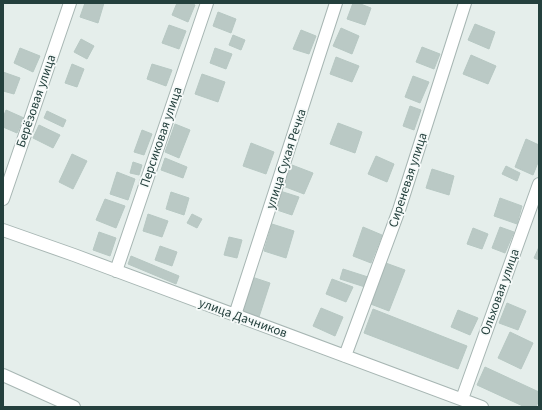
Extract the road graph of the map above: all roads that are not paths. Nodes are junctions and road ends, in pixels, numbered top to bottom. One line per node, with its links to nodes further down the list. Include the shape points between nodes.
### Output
1 (70, 3): 6 (street, Берёзовая улица)
2 (207, 3): 8 (street, Персиковая улица)
3 (336, 3): 9 (street, улица Сухая Речка)
4 (465, 3): 10 (street, Сиреневая улица, via 399,210)
5 (539, 184): 12 (street, Ольховая улица)
6 (3, 199)
7 (3, 230): 8 (street, улица Дачников)
8 (116, 270): 9 (street, улица Дачников)
9 (235, 315): 10 (street, улица Дачников)
10 (345, 356): 12 (street, улица Дачников)
11 (3, 375): 13 (street)
12 (462, 399): 14 (street, улица Дачников)
13 (74, 407)
14 (482, 407)

